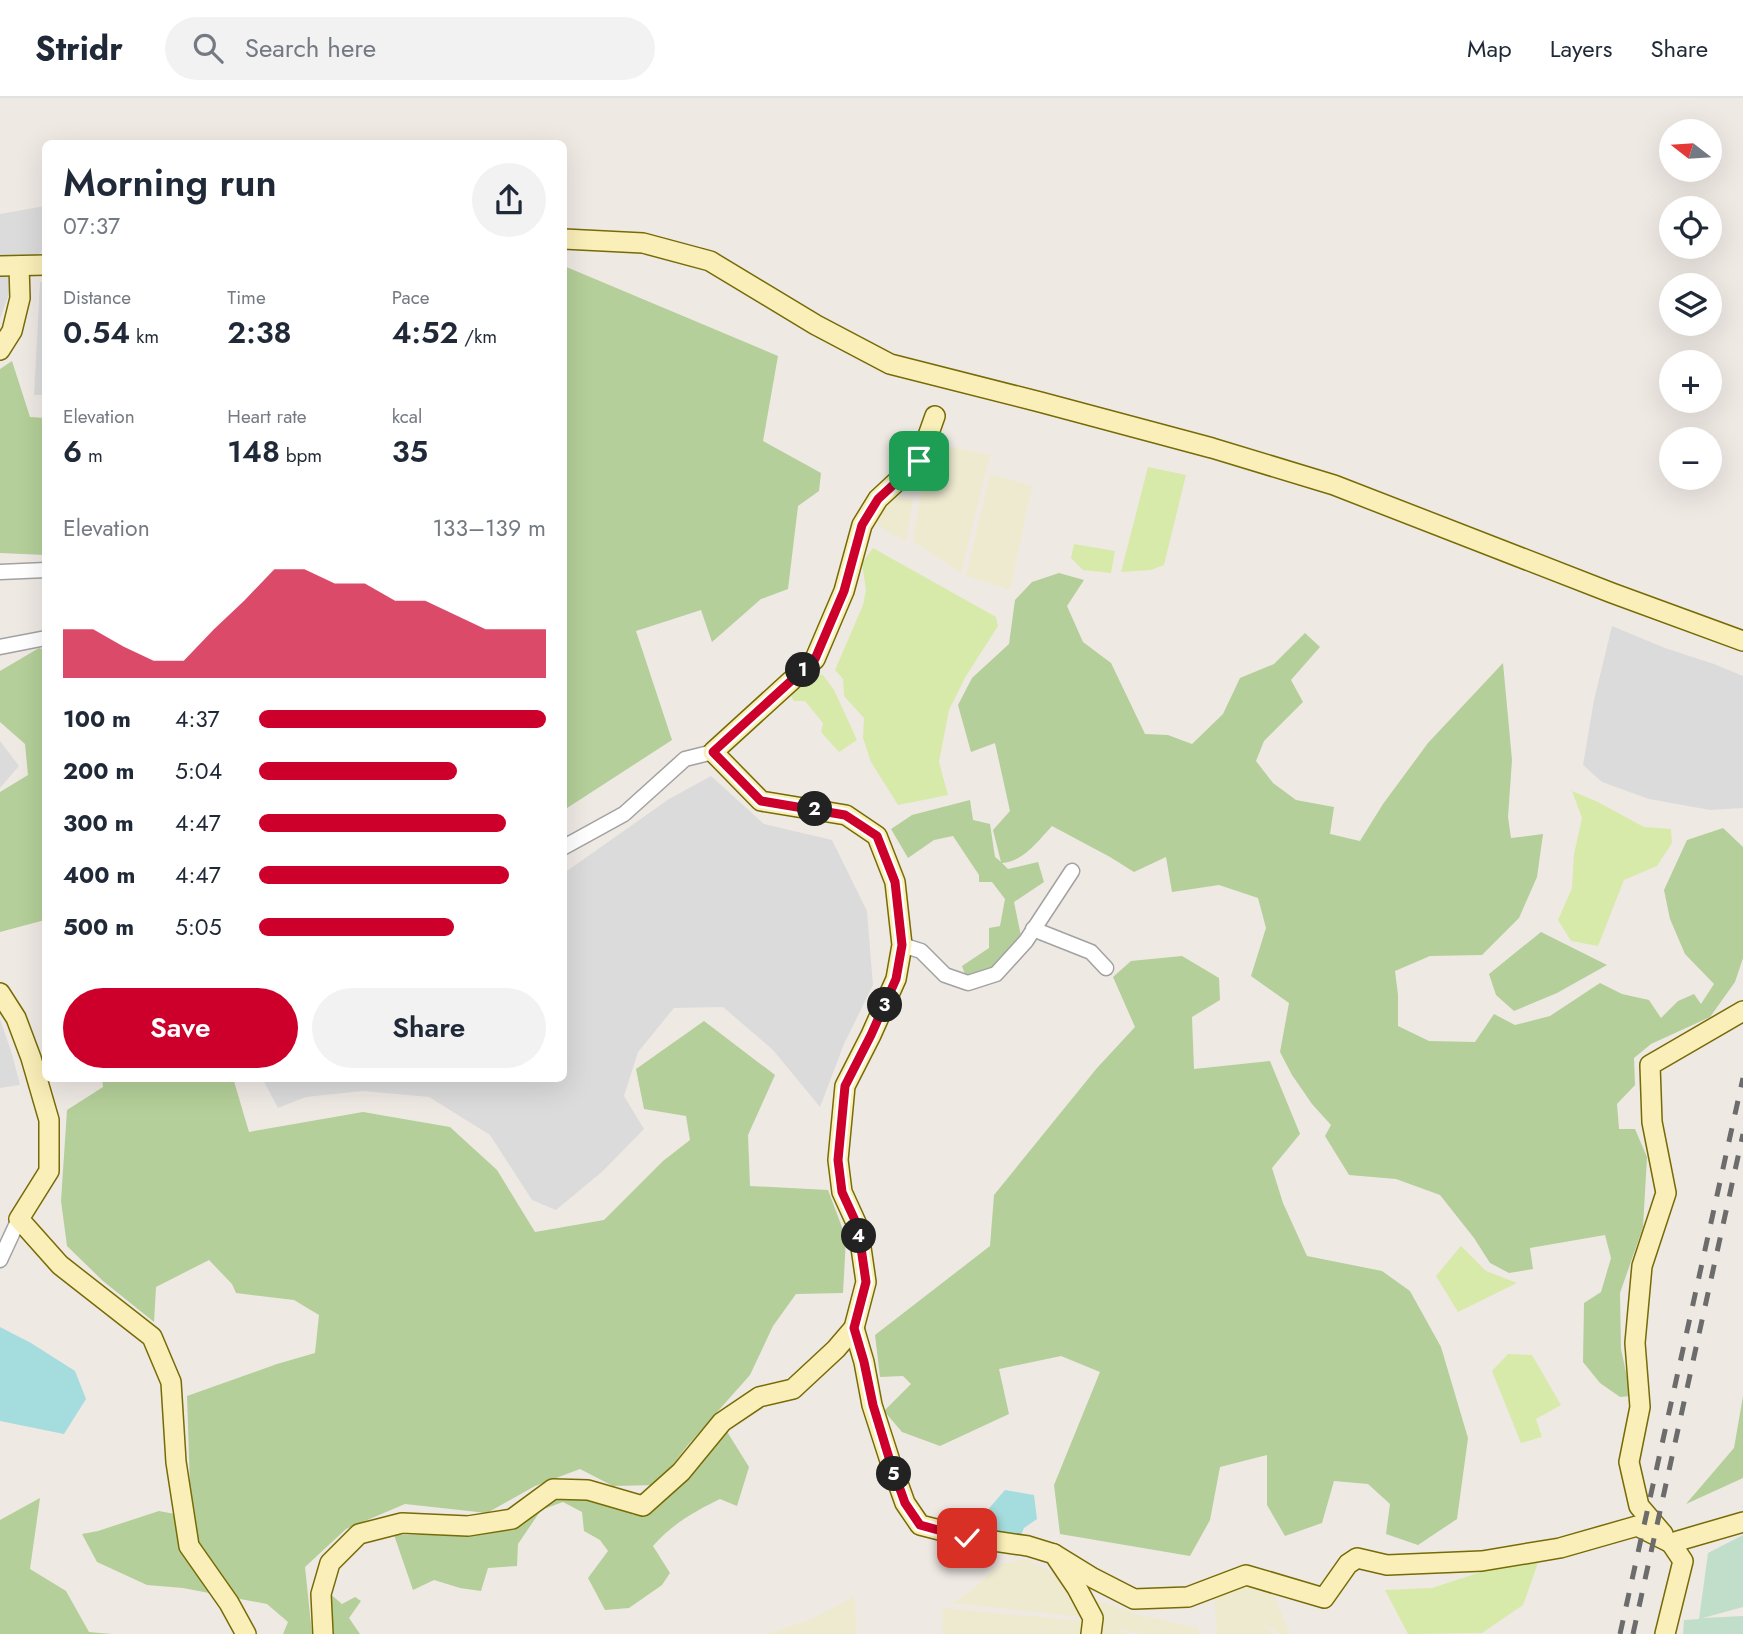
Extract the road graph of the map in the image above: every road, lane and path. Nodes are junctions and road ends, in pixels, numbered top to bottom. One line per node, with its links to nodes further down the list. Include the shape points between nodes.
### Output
1 (567, 239): 9 (street, via 643,243 710,261 890,364 1212,448 1334,485)
2 (42, 265): 3 (street)
3 (9, 266): 4 (street, via 20,298 12,331)
4 (0, 350)
5 (935, 416): 11 (street, via 919,461 878,499 862,525 844,591 815,659)
6 (42, 570): 7 (street)
7 (0, 572)
8 (42, 639): 10 (street)
9 (1743, 641)
10 (0, 647)
11 (713, 752): 12 (street, via 685,759 624,814); 15 (street, via 761,801 845,815 877,836 895,882)
12 (567, 846)
13 (1072, 871): 14 (street)
14 (1033, 929): 15 (street, via 996,974 968,983 946,975 921,951); 16 (street, via 1091,952)
15 (902, 945): 21 (street, via 896,979 845,1086 839,1170 842,1192 858,1227 866,1282)
16 (1106, 968)
17 (0, 993): 19 (street, via 16,1017 50,1120 49,1171)
18 (1743, 1011): 23 (street, via 1650,1065 1652,1122 1667,1193 1642,1266 1635,1343 1640,1407 1629,1462 1639,1506)
19 (19, 1219): 20 (street); 25 (street, via 60,1265 152,1337 171,1382 188,1546)
20 (0, 1261)
21 (854, 1328): 24 (street, via 890,1461 905,1503 920,1525); 26 (street, via 793,1389 759,1397 722,1422 681,1472 643,1506 588,1490 553,1489 512,1519 468,1526 402,1522 359,1534 330,1563 321,1594)
22 (1743, 1522): 23 (street)
23 (1671, 1543): 24 (street, via 1637,1526 1560,1548 1482,1561 1387,1564 1357,1558 1324,1598 1246,1575 1188,1597 1134,1599); 28 (street, via 1683,1561)
24 (1054, 1554): 27 (street, via 1093,1618)
25 (246, 1634)
26 (323, 1634)
27 (1091, 1634)
28 (1665, 1634)

